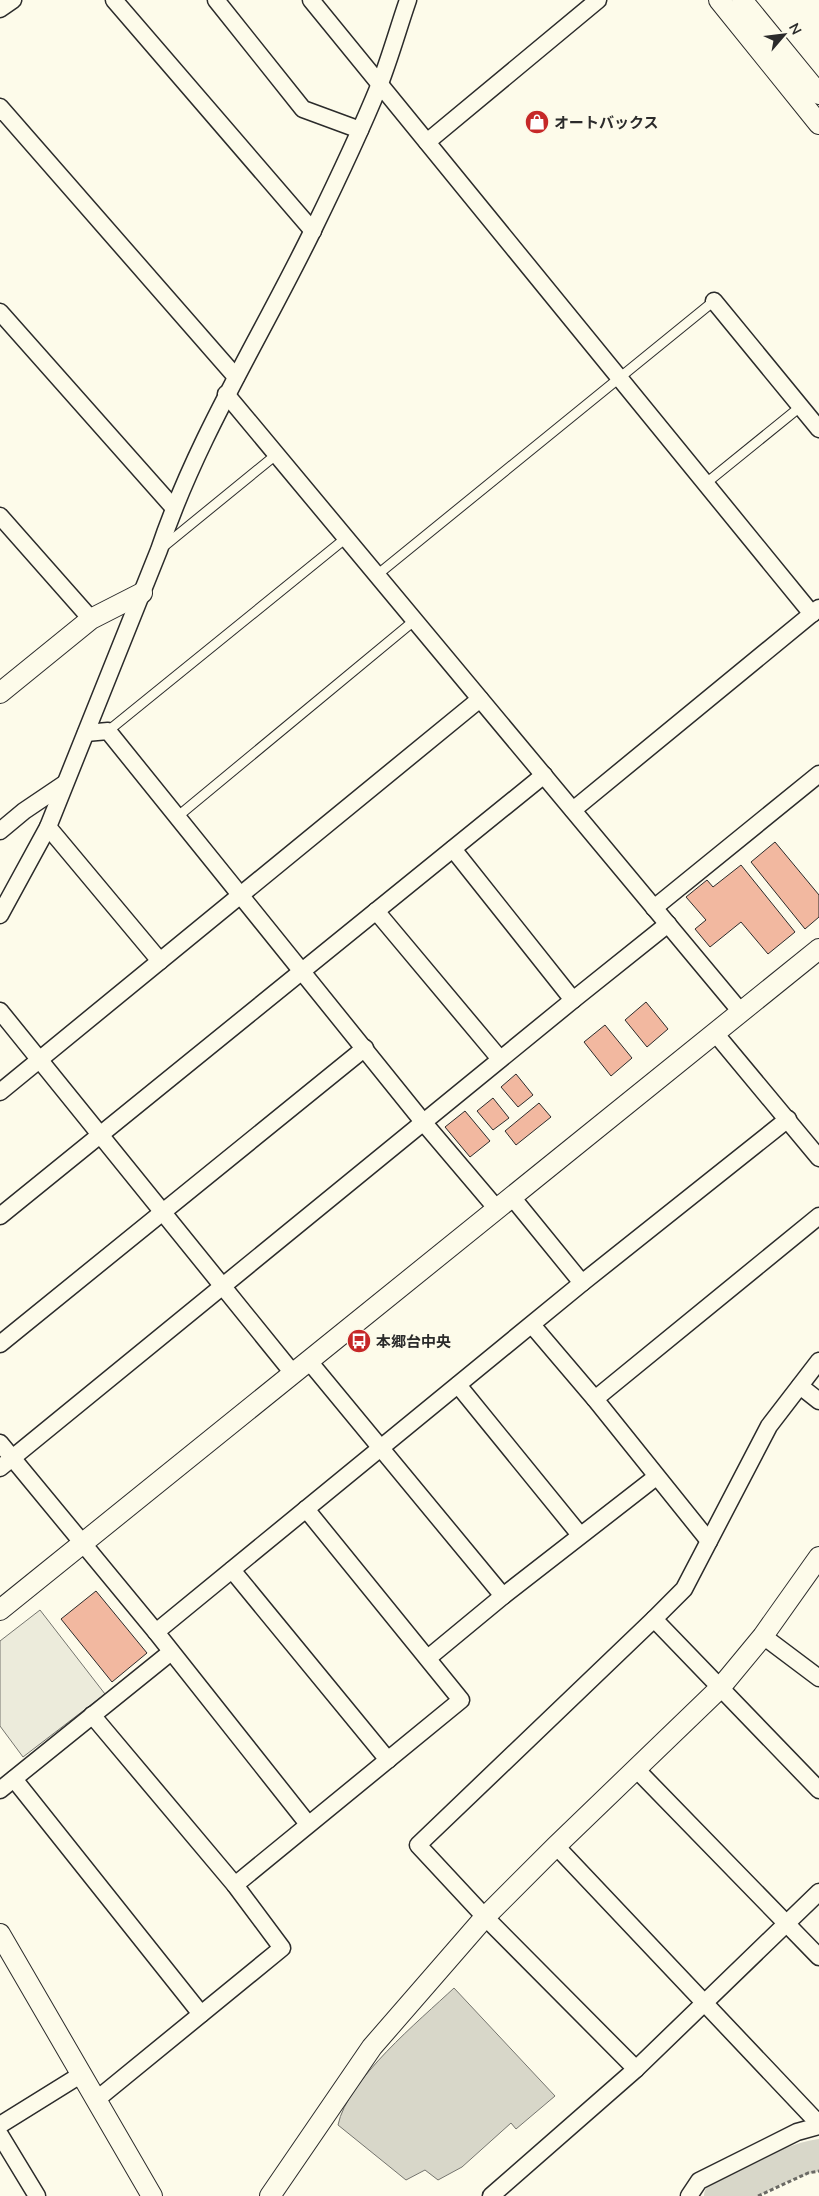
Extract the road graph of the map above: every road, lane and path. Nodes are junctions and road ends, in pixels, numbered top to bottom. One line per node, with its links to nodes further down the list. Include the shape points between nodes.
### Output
1 (13, 0): 9 (street)
2 (114, 0): 16 (street)
3 (216, 0): 14 (street, via 303,109)
4 (311, 0): 10 (street)
5 (408, 0): 10 (street)
6 (598, 0): 15 (street)
7 (719, 0): 13 (street)
8 (742, 0): 11 (street)
9 (0, 9)
10 (380, 84): 14 (street); 15 (street)
11 (819, 94)
12 (0, 108): 19 (street)
13 (819, 124)
14 (360, 130): 16 (street)
15 (427, 142): 20 (street)
16 (313, 231): 19 (street)
17 (714, 301): 20 (lane); 22 (street)
18 (0, 312): 26 (street)
19 (236, 376): 21 (street)
20 (618, 377): 25 (street); 30 (lane)
21 (226, 394): 24 (street); 26 (street)
22 (800, 407): 23 (street); 25 (lane)
23 (819, 429)
24 (277, 454): 28 (street); 29 (lane)
25 (705, 484): 32 (street)
26 (173, 507): 29 (street)
27 (0, 516): 33 (street)
28 (346, 538): 30 (street); 37 (lane)
29 (159, 550): 31 (street)
30 (377, 575): 34 (street)
31 (142, 593): 33 (street); 38 (street)
32 (815, 611): 42 (street)
33 (91, 619): 35 (street)
34 (415, 620): 36 (street); 43 (lane)
35 (0, 693)
36 (480, 699): 40 (street); 47 (street)
37 (108, 731): 38 (street); 43 (street)
38 (86, 733): 41 (street)
39 (819, 774): 48 (street)
40 (544, 775): 42 (street); 46 (street)
41 (64, 784): 44 (street); 45 (street)
42 (573, 810): 48 (street)
43 (177, 817): 47 (street)
44 (48, 827): 50 (street); 53 (street)
45 (0, 831)
46 (453, 849): 49 (street); 55 (street)
47 (239, 895): 53 (street); 54 (street)
48 (654, 908): 51 (street)
49 (376, 911): 54 (street); 60 (street)
50 (0, 916)
51 (668, 924): 55 (street); 57 (street)
52 (819, 949): 57 (street)
53 (160, 961): 61 (street)
54 (302, 971): 59 (street); 65 (street)
55 (573, 1000): 60 (street)
56 (0, 1011): 61 (street)
57 (741, 1012): 58 (street)
58 (715, 1033): 63 (street); 67 (street)
59 (365, 1048): 64 (street); 68 (street)
60 (500, 1059): 64 (street)
61 (40, 1060): 62 (street); 65 (street)
62 (0, 1092)
63 (788, 1119): 66 (street); 71 (street)
64 (424, 1123): 67 (street); 72 (street)
65 (100, 1135): 68 (street); 69 (street)
66 (819, 1158)
67 (504, 1203): 71 (street); 76 (street)
68 (163, 1212): 72 (street); 74 (street)
69 (0, 1216)
70 (819, 1216): 79 (street)
71 (582, 1283): 73 (street)
72 (223, 1286): 76 (street); 83 (street)
73 (532, 1325): 77 (street); 79 (street)
74 (0, 1344)
75 (819, 1361): 78 (street)
76 (300, 1366): 82 (street); 88 (street)
77 (458, 1385): 82 (street); 86 (street)
78 (800, 1386): 80 (street); 87 (street, via 769,1426)
79 (595, 1399): 84 (street)
80 (819, 1401)
81 (0, 1443): 83 (street)
82 (381, 1447): 85 (street); 91 (street)
83 (6, 1463): 88 (street)
84 (656, 1477): 86 (street); 87 (street)
85 (306, 1509): 90 (street); 97 (street)
86 (580, 1535): 91 (street)
87 (710, 1541): 93 (street, via 684,1588)
88 (82, 1544): 92 (street); 94 (street)
89 (819, 1558): 95 (street)
90 (232, 1570): 94 (street); 101 (street)
91 (502, 1596): 97 (street)
92 (0, 1610)
93 (654, 1620): 99 (street); 110 (street, via 418,1845)
94 (156, 1632): 96 (street)
95 (763, 1636): 98 (street); 99 (street)
96 (171, 1652): 100 (street); 106 (street)
97 (428, 1658): 101 (street, via 461,1700)
98 (819, 1678)
99 (720, 1688): 102 (street); 105 (street)
100 (92, 1715): 103 (street); 108 (street)
101 (388, 1760): 106 (street)
102 (636, 1769): 107 (street); 111 (street)
103 (14, 1779): 104 (street); 115 (street)
104 (0, 1790)
105 (819, 1790)
106 (308, 1824): 108 (street)
107 (556, 1846): 110 (street); 114 (street)
108 (234, 1885): 115 (street, via 282,1948)
109 (819, 1892): 111 (street)
110 (485, 1917): 116 (street); 125 (street, via 372,2047)
111 (787, 1924): 113 (street); 114 (street)
112 (0, 1934): 117 (street)
113 (819, 1957)
114 (705, 2001): 116 (street); 120 (street)
115 (201, 2014): 118 (street)
116 (636, 2069): 126 (street)
117 (82, 2074): 118 (street); 119 (street)
118 (96, 2100): 124 (street)
119 (0, 2125)
120 (819, 2125): 127 (street, via 796,2132 700,2181)
121 (0, 2135): 123 (street)
122 (819, 2171): 128 (path)
123 (37, 2196)
124 (152, 2196)
125 (270, 2196)
126 (491, 2196)
127 (689, 2196)
128 (758, 2196)

